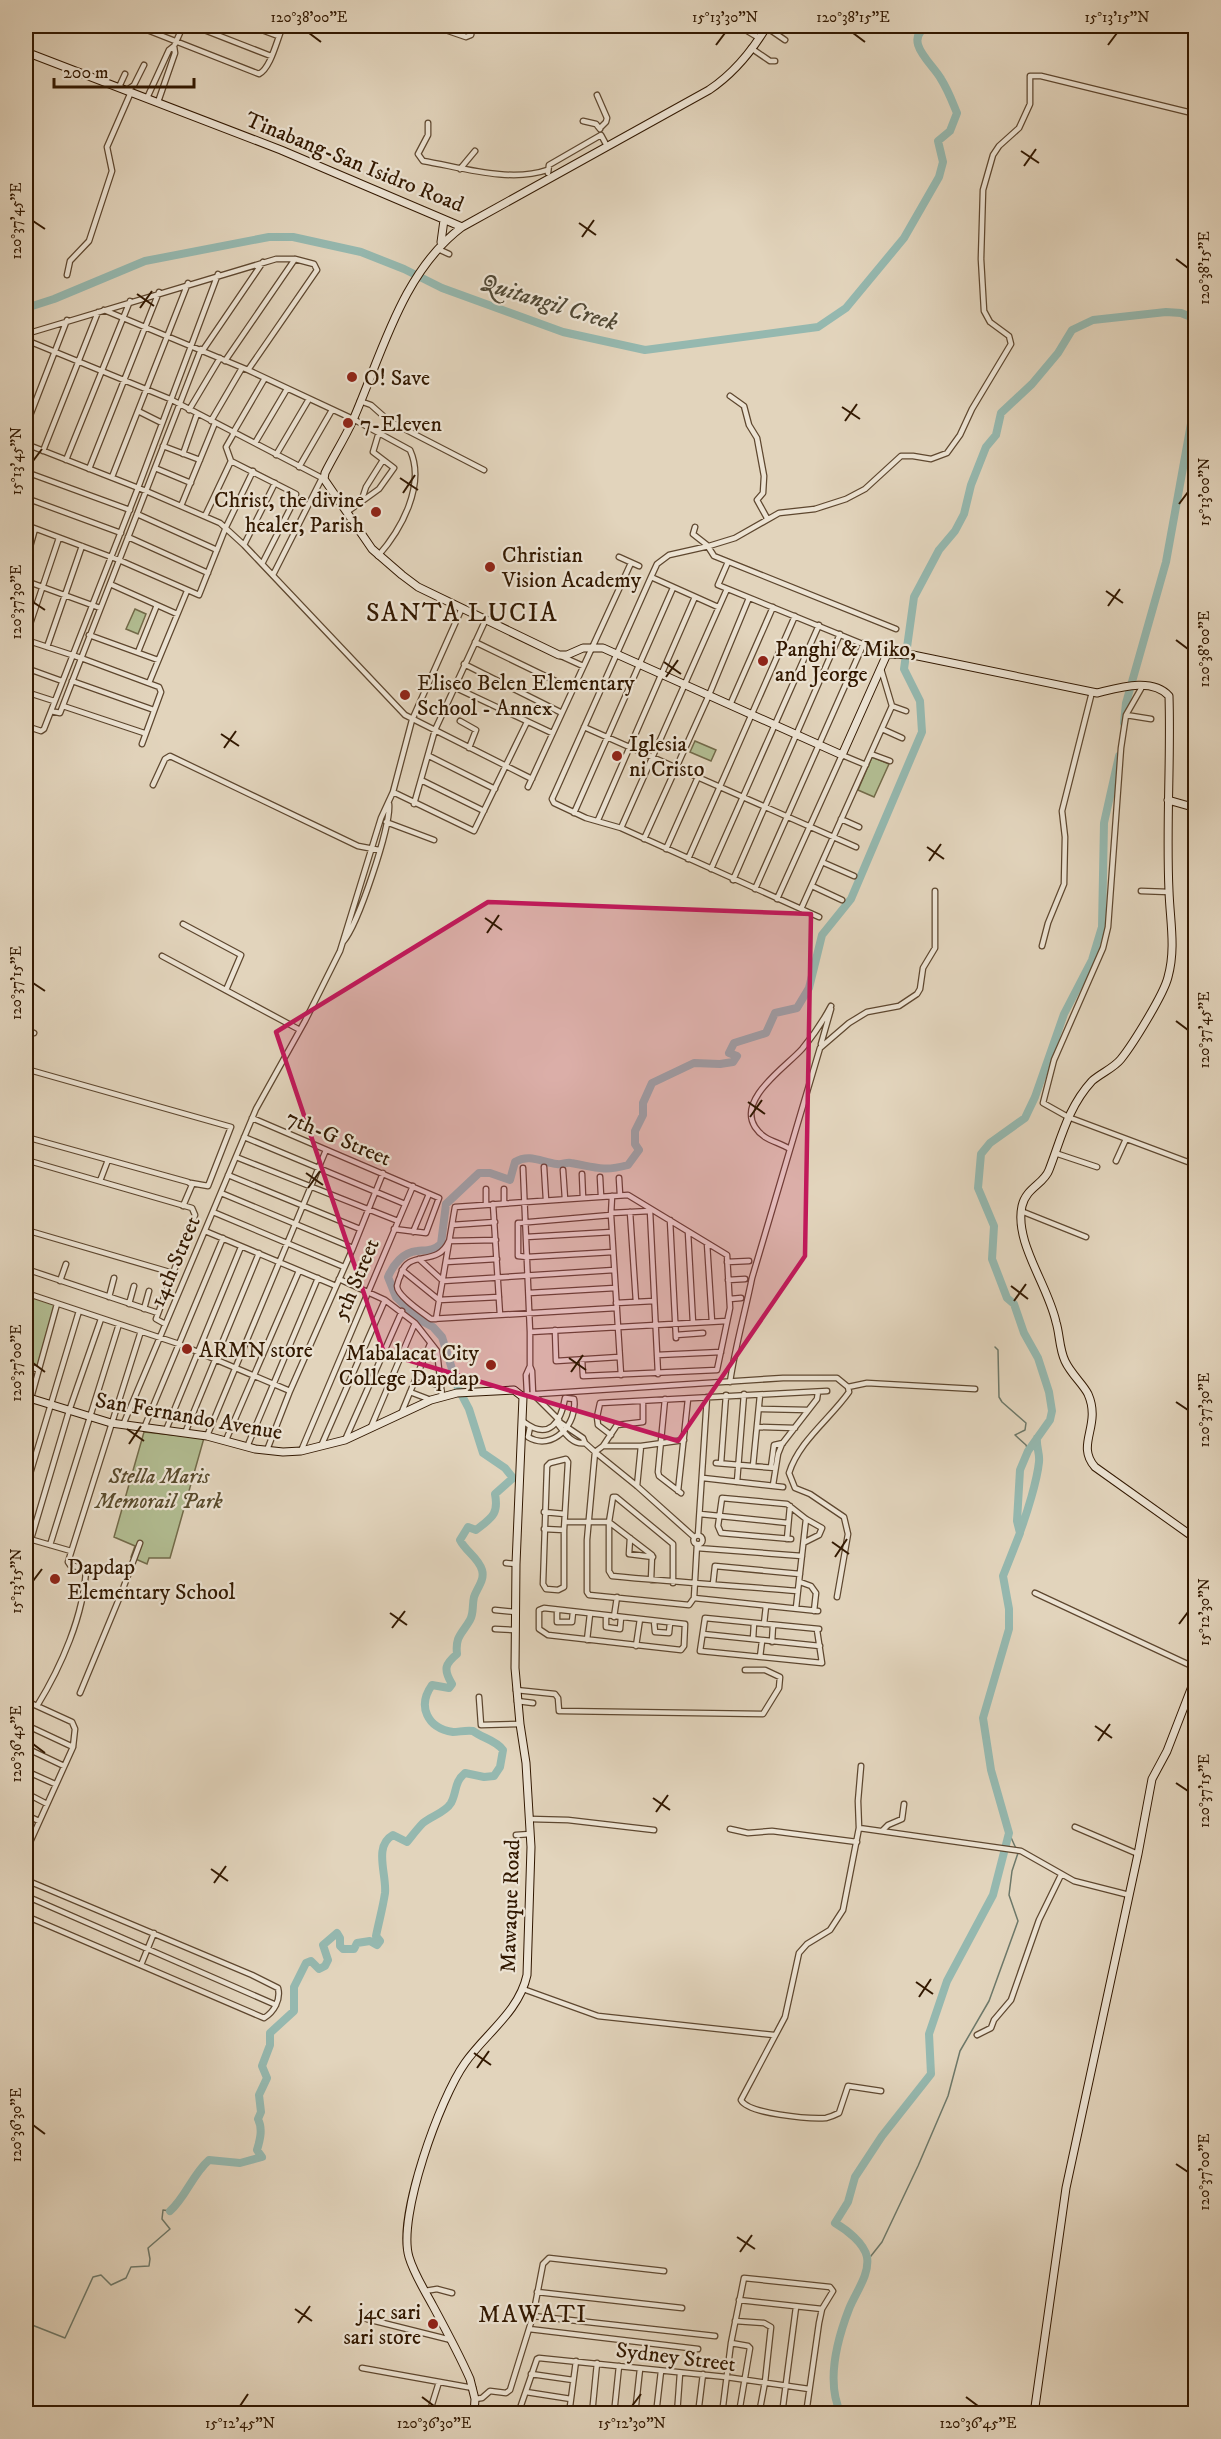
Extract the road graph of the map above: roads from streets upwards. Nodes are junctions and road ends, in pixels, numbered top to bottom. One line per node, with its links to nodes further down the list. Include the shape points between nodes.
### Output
1 (137, 26): 13 (street)
2 (183, 26): 13 (street)
3 (194, 26): 16 (street)
4 (251, 26): 10 (street)
5 (282, 26): 10 (street)
6 (435, 26): 7 (street, via 466,38)
7 (473, 26)
8 (739, 26): 11 (street)
9 (766, 26): 11 (street, Tinabang-San Isidro Road); 12 (street)
10 (278, 36): 16 (street)
11 (759, 38): 14 (street, Tinabang-San Isidro Road)
12 (785, 40)
13 (175, 43): 16 (street, via 259,74); 23 (street); 24 (street)
14 (751, 48): 17 (street); 30 (street, Tinabang-San Isidro Road, via 718,84)
15 (26, 52): 20 (street, Tinabang-San Isidro Road)
16 (271, 56)
17 (775, 61)
18 (144, 65): 21 (street)
19 (125, 74): 20 (street)
20 (118, 87): 21 (street, Tinabang-San Isidro Road)
21 (129, 91): 23 (street, Tinabang-San Isidro Road); 42 (street, via 106,147 112,171 89,241 70,261)
22 (597, 95): 28 (street, via 607,120)
23 (147, 98): 24 (street, Tinabang-San Isidro Road)
24 (158, 102): 35 (street, Tinabang-San Isidro Road)
25 (1196, 114): 109 (street, via 1030,76 1030,104 1019,128 993,155 983,190 984,311 990,322 1009,336 1011,344 953,447 931,459 901,456 865,489 846,499)
26 (584, 121): 28 (street)
27 (428, 123): 32 (street, via 428,135 418,157)
28 (600, 128): 29 (street)
29 (601, 135): 30 (street); 33 (street, via 549,165)
30 (607, 146): 34 (street, Tinabang-San Isidro Road)
31 (475, 151): 32 (street)
32 (460, 169): 33 (street, via 526,174)
33 (547, 170): 34 (street)
34 (551, 178): 36 (street, Tinabang-San Isidro Road)
35 (444, 220): 36 (street, Tinabang-San Isidro Road); 37 (street)
36 (462, 227): 37 (street)
37 (439, 245): 38 (street); 68 (street, via 397,312)
38 (449, 254)
39 (295, 260): 40 (street); 57 (street); 59 (street, via 314,264 317,270)
40 (263, 262): 41 (street); 54 (street)
41 (218, 274): 43 (street); 53 (street)
42 (67, 275)
43 (189, 283): 44 (street); 51 (street)
44 (159, 292): 45 (street); 49 (street)
45 (130, 301): 46 (street); 47 (street)
46 (101, 311): 47 (street); 48 (street); 58 (street)
47 (124, 317): 49 (street); 60 (street)
48 (67, 320): 50 (street); 55 (street)
49 (146, 326): 51 (street); 62 (street)
50 (26, 334)
51 (169, 336): 53 (street); 64 (street)
52 (28, 341): 55 (street); 56 (street)
53 (192, 345): 54 (street); 66 (street)
54 (202, 350): 57 (street); 69 (street)
55 (55, 352): 58 (street); 77 (street)
56 (26, 357)
57 (223, 359): 59 (street); 70 (street)
58 (78, 361): 60 (street); 83 (street)
59 (245, 369): 61 (street); 75 (street)
60 (100, 371): 62 (street); 86 (street)
61 (265, 378): 63 (street); 79 (street)
62 (123, 381): 64 (street); 92 (street)
63 (286, 389): 67 (street); 80 (street)
64 (147, 391): 66 (street); 72 (street)
65 (730, 396): 109 (street, via 744,406 748,425 757,438 764,482 758,500)
66 (170, 399): 69 (street); 76 (street)
67 (309, 399): 71 (street); 85 (street)
68 (360, 400): 74 (street); 93 (street, via 389,421)
69 (178, 404): 70 (street); 82 (street)
70 (189, 410): 73 (street)
71 (332, 410): 74 (street); 90 (street)
72 (138, 411): 76 (street); 96 (street)
73 (197, 414): 75 (street); 84 (street)
74 (353, 419): 78 (street); 97 (street)
75 (213, 422): 79 (street); 87 (street)
76 (162, 423): 100 (street)
77 (26, 424)
78 (379, 432): 88 (street, via 373,452); 121 (street, via 410,450 416,467 399,529)
79 (233, 433): 80 (street); 89 (street, via 226,447)
80 (255, 443): 85 (street)
81 (26, 444): 83 (street)
82 (163, 446): 84 (street); 91 (street)
83 (43, 451): 86 (street)
84 (183, 454): 87 (street)
85 (276, 455): 90 (street)
86 (66, 460): 92 (street)
87 (200, 460): 98 (street)
88 (383, 460): 103 (street); 103 (street, via 394,468 379,489)
89 (231, 461): 94 (street); 108 (street)
90 (299, 467): 97 (street)
91 (155, 468): 98 (street); 101 (street)
92 (89, 469): 96 (street)
93 (484, 470)
94 (253, 471): 99 (street); 111 (street)
95 (26, 472): 105 (street)
96 (112, 477): 100 (street)
97 (323, 479): 106 (street); 131 (street)
98 (191, 483): 104 (street)
99 (276, 483): 117 (street); 128 (street, via 296,495)
100 (138, 488): 101 (street); 105 (street)
101 (146, 490): 104 (street); 107 (street)
102 (26, 498): 114 (street)
103 (361, 502): 106 (street)
104 (181, 506): 108 (street)
105 (130, 510): 114 (street)
106 (347, 512): 121 (street)
107 (137, 514): 115 (street); 120 (street)
108 (205, 516): 111 (street)
109 (767, 518): 119 (street, via 735,538)
110 (26, 525): 113 (street)
111 (226, 527): 117 (street); 120 (street)
112 (695, 527): 119 (street, via 693,534)
113 (36, 529): 116 (street); 125 (street)
114 (121, 533): 122 (street)
115 (128, 537): 124 (street); 130 (street)
116 (59, 538): 118 (street); 135 (street)
117 (244, 545): 128 (street)
118 (82, 546): 122 (street); 139 (street)
119 (709, 546): 126 (street, via 714,556); 132 (street, via 669,555 657,564)
120 (217, 550): 130 (street)
121 (378, 556): 147 (street, via 418,587)
122 (111, 557): 124 (street); 142 (street)
123 (619, 558): 127 (street)
124 (119, 560): 134 (street); 138 (street)
125 (26, 561)
126 (728, 562): 137 (street, via 718,582); 152 (street)
127 (631, 563): 129 (street); 159 (street)
128 (262, 564): 131 (street)
129 (639, 566)
130 (208, 573): 138 (street, via 199,595)
131 (273, 575): 194 (street)
132 (651, 577): 136 (street); 161 (street)
133 (26, 581): 135 (street)
134 (110, 584): 143 (street); 146 (street)
135 (44, 587): 139 (street); 155 (street)
136 (673, 588): 140 (street); 168 (street)
137 (727, 589): 141 (street); 144 (street)
138 (187, 591): 148 (street)
139 (66, 595): 142 (street); 158 (street)
140 (695, 597): 144 (street); 172 (street)
141 (749, 598): 145 (street); 182 (street)
142 (92, 605): 146 (street); 163 (street)
143 (157, 605): 148 (street); 160 (street)
144 (718, 607): 176 (street)
145 (773, 607): 149 (street); 184 (street)
146 (100, 608): 154 (street)
147 (462, 608): 150 (street); 194 (street)
148 (177, 614): 166 (street)
149 (795, 616): 151 (street); 191 (street)
150 (486, 619): 156 (street); 164 (street)
151 (819, 625): 153 (street); 197 (street)
152 (896, 629)
153 (840, 634): 157 (street); 204 (street)
154 (89, 635): 160 (street); 165 (street)
155 (26, 638): 158 (street)
156 (475, 642): 167 (street); 179 (street)
157 (864, 643): 162 (street); 208 (street)
158 (47, 647): 163 (street)
159 (591, 648): 161 (street); 164 (street); 169 (street)
160 (138, 652): 166 (street)
161 (617, 654): 168 (street); 199 (street)
162 (887, 654): 171 (street); 181 (street)
163 (73, 655): 165 (street); 173 (street)
164 (559, 655): 169 (street)
165 (81, 658): 174 (street); 175 (street)
166 (158, 660): 175 (street)
167 (464, 664): 177 (street); 190 (street)
168 (639, 664): 172 (street); 205 (street)
169 (583, 666): 179 (street)
170 (26, 668): 173 (street)
171 (881, 668): 186 (street); 212 (street)
172 (662, 674): 176 (street); 209 (street)
173 (62, 681): 183 (street)
174 (72, 681): 185 (street); 187 (street)
175 (149, 683): 187 (street, via 161,690)
176 (684, 685): 182 (street); 214 (street)
177 (454, 687): 196 (street); 201 (street)
178 (1140, 687): 181 (street); 192 (street); 228 (street, via 1162,689 1168,696)
179 (572, 689): 190 (street)
180 (26, 692): 183 (street)
181 (1092, 692): 266 (street, via 1062,811 1064,884)
182 (708, 695): 184 (street); 218 (street)
183 (54, 701): 188 (street)
184 (730, 705): 191 (street)
185 (63, 706): 188 (street, via 59,714); 202 (street)
186 (892, 706): 189 (street); 200 (street)
187 (154, 710): 202 (street)
188 (51, 711): 198 (street, via 43,730)
189 (906, 711)
190 (562, 713): 203 (street)
191 (752, 715): 197 (street); 224 (street)
192 (1126, 715): 193 (street); 274 (street, via 1120,748 1108,927 1103,948 1054,1060 1043,1100 1045,1106)
193 (1151, 719)
194 (412, 720): 201 (street); 226 (street)
195 (460, 722): 210 (street, via 476,730)
196 (527, 722): 203 (street); 217 (street)
197 (775, 725): 204 (street); 227 (street)
198 (26, 726)
199 (584, 727): 205 (street); 234 (street, via 552,799)
200 (882, 729): 206 (street); 211 (street)
201 (435, 730): 210 (street); 213 (street)
202 (144, 733): 207 (street)
203 (552, 733): 220 (street)
204 (796, 735): 208 (street); 231 (street)
205 (606, 737): 209 (street); 234 (street)
206 (902, 738)
207 (142, 744)
208 (819, 745): 212 (street); 235 (street)
209 (628, 747): 214 (street); 237 (street)
210 (469, 748): 217 (street)
211 (871, 753): 215 (street); 216 (street)
212 (842, 755): 216 (street); 240 (street)
213 (429, 756): 221 (street); 225 (street)
214 (653, 757): 218 (street); 242 (street)
215 (890, 761)
216 (866, 765): 236 (street)
217 (506, 767): 220 (street); 225 (street)
218 (676, 768): 219 (street); 244 (street)
219 (698, 777): 224 (street); 248 (street)
220 (532, 779): 223 (street)
221 (422, 780): 230 (street); 233 (street)
222 (153, 785): 247 (street, via 168,755 358,846)
223 (528, 787)
224 (721, 787): 227 (street); 250 (street)
225 (495, 789): 233 (street)
226 (393, 792): 229 (street); 230 (street)
227 (742, 797): 231 (street); 252 (street)
228 (1168, 800): 232 (street); 260 (street)
229 (389, 804): 238 (street); 239 (street)
230 (414, 804): 233 (street, via 472,832)
231 (765, 807): 235 (street); 254 (street)
232 (1196, 808)
233 (484, 811)
234 (574, 813): 237 (street)
235 (787, 817): 240 (street); 257 (street)
236 (841, 819): 241 (street); 243 (street)
237 (598, 820): 242 (street)
238 (380, 821): 239 (street); 247 (street)
239 (387, 823): 245 (street); 249 (street)
240 (810, 827): 243 (street); 261 (street)
241 (859, 827)
242 (621, 828): 244 (street)
243 (833, 837): 246 (street); 251 (street)
244 (644, 839): 248 (street)
245 (434, 840)
246 (856, 847)
247 (372, 849): 249 (street); 256 (street)
248 (666, 849): 250 (street)
249 (379, 850): 256 (street)
250 (688, 859): 252 (street)
251 (822, 862): 253 (street); 255 (street)
252 (711, 869): 254 (street)
253 (854, 876)
254 (733, 879): 257 (street)
255 (812, 886): 262 (street); 263 (street)
256 (363, 889): 270 (street, 14th Street, via 343,942)
257 (755, 889): 261 (street)
258 (935, 891): 272 (street, via 935,948 923,968 917,994 899,1006 867,1012)
259 (1141, 891): 260 (street)
260 (1169, 892): 274 (street, via 1173,957 1168,980 1119,1062 1102,1071)
261 (777, 899): 263 (street)
262 (842, 900)
263 (801, 909): 264 (street)
264 (819, 917)
265 (183, 924): 268 (street, via 241,955)
266 (1042, 946)
267 (162, 956): 268 (street)
268 (226, 990): 270 (street)
269 (26, 1030): 271 (street)
270 (300, 1030): 275 (street, 14th Street)
271 (34, 1033)
272 (820, 1048): 279 (street); 279 (street, via 831,1006 802,1048 763,1087 751,1109 756,1129 767,1140)
273 (26, 1069): 298 (street, via 231,1126 208,1186)
274 (1068, 1117): 278 (street); 281 (street)
275 (252, 1118): 277 (street, 14th Street); 280 (street, 7th-G Street)
276 (26, 1137): 284 (street)
277 (244, 1137): 282 (street, 14th Street); 289 (street)
278 (1126, 1139): 285 (street); 286 (street)
279 (790, 1149): 428 (street, via 752,1278)
280 (326, 1150): 289 (street); 292 (street, 7th-G Street)
281 (1055, 1153): 288 (street); 321 (street, via 1048,1174 1026,1195)
282 (236, 1157): 294 (street, 14th Street); 300 (street)
283 (26, 1160): 297 (street)
284 (108, 1160): 297 (street); 298 (street)
285 (1116, 1161)
286 (1196, 1165)
287 (544, 1167): 311 (street)
288 (1097, 1167)
289 (318, 1168): 300 (street); 303 (street)
290 (523, 1168): 312 (street)
291 (563, 1170): 310 (street)
292 (383, 1173): 299 (street, 7th-G Street); 303 (street)
293 (582, 1174): 309 (street)
294 (228, 1175): 304 (street, 14th Street); 318 (street)
295 (600, 1177): 307 (street)
296 (619, 1178): 306 (street)
297 (99, 1181): 317 (street)
298 (191, 1183): 317 (street)
299 (413, 1186): 305 (street, 7th-G Street); 314 (street, 5th Street)
300 (310, 1188): 318 (street); 319 (street)
301 (486, 1189): 316 (street)
302 (504, 1189): 313 (street)
303 (375, 1192): 314 (street); 319 (street)
304 (221, 1193): 322 (street, 14th Street); 329 (street)
305 (429, 1194): 335 (street); 335 (street, via 440,1200 434,1217 426,1232)
306 (620, 1195): 308 (street); 320 (street, via 628,1194)
307 (601, 1196): 308 (street); 309 (street)
308 (612, 1196): 324 (street)
309 (583, 1198): 310 (street)
310 (565, 1199): 311 (street)
311 (546, 1200): 312 (street)
312 (525, 1202): 313 (street); 327 (street)
313 (504, 1203): 315 (street)
314 (405, 1204): 326 (street, 5th Street)
315 (494, 1204): 316 (street); 328 (street)
316 (486, 1205): 330 (street, via 455,1207)
317 (183, 1206): 362 (street, via 192,1208 195,1215)
318 (303, 1207): 329 (street); 331 (street)
319 (368, 1210): 326 (street); 331 (street)
320 (652, 1210): 323 (street); 325 (street); 385 (street)
321 (1021, 1211): 340 (street); 505 (street, via 1023,1239 1057,1323 1064,1358 1088,1393 1093,1415 1086,1447 1089,1460)
322 (213, 1212): 334 (street, 14th Street); 344 (street)
323 (630, 1212): 324 (street); 386 (street)
324 (611, 1214): 327 (street); 336 (street)
325 (670, 1220): 337 (street); 404 (street)
326 (398, 1221): 332 (street, 5th Street)
327 (526, 1221): 338 (street); 349 (street, via 516,1224 518,1256)
328 (495, 1222): 330 (street); 341 (street)
329 (295, 1224): 344 (street); 346 (street)
330 (452, 1225): 342 (street)
331 (360, 1229): 346 (street)
332 (394, 1229): 335 (street); 376 (street, 5th Street)
333 (26, 1230): 362 (street)
334 (205, 1231): 339 (street); 403 (street, 14th Street)
335 (413, 1232)
336 (612, 1232): 338 (street); 347 (street)
337 (688, 1232): 343 (street); 401 (street)
338 (526, 1237): 349 (street)
339 (223, 1238): 345 (street); 412 (street)
340 (1086, 1238)
341 (496, 1240): 342 (street); 351 (street)
342 (449, 1241): 350 (street, via 441,1253); 354 (street)
343 (707, 1243): 355 (street, via 727,1255); 399 (street)
344 (288, 1244): 353 (street); 357 (street)
345 (242, 1246): 348 (street); 414 (street)
346 (353, 1248): 357 (street)
347 (613, 1252): 349 (street); 360 (street)
348 (259, 1253): 353 (street); 419 (street)
349 (527, 1257): 363 (street)
350 (419, 1259): 359 (street); 371 (street)
351 (497, 1259): 354 (street); 366 (street)
352 (749, 1261): 355 (street)
353 (280, 1262): 361 (street); 421 (street)
354 (446, 1262): 371 (street)
355 (727, 1262): 369 (street)
356 (66, 1264): 370 (street)
357 (344, 1267): 367 (street)
358 (26, 1269): 370 (street)
359 (402, 1270): 382 (street); 397 (street, via 399,1293)
360 (614, 1270): 363 (street); 374 (street)
361 (299, 1271): 365 (street); 424 (street)
362 (173, 1273): 393 (street)
363 (528, 1275): 366 (street); 378 (street)
364 (114, 1278): 379 (street)
365 (318, 1278): 373 (street); 429 (street)
366 (498, 1278): 371 (street); 380 (street)
367 (339, 1279): 373 (street); 376 (street)
368 (745, 1279): 369 (street)
369 (728, 1280): 383 (street)
370 (60, 1281): 379 (street)
371 (443, 1281): 382 (street)
372 (134, 1286): 388 (street)
373 (336, 1286): 433 (street)
374 (615, 1288): 378 (street); 389 (street)
375 (149, 1291): 390 (street)
376 (369, 1292): 384 (street); 479 (street, 5th Street)
377 (26, 1293): 387 (street)
378 (529, 1293): 394 (street)
379 (109, 1297): 388 (street)
380 (499, 1297): 382 (street); 395 (street)
381 (741, 1298): 383 (street)
382 (440, 1299): 397 (street)
383 (730, 1299): 398 (street)
384 (385, 1300): 392 (street); 474 (street)
385 (654, 1301): 386 (street); 405 (street)
386 (636, 1302): 389 (street)
387 (57, 1304): 391 (street); 422 (street)
388 (129, 1304): 390 (street)
389 (616, 1306): 394 (street); 406 (street)
390 (144, 1309): 393 (street)
391 (79, 1311): 396 (street); 450 (street)
392 (402, 1311): 400 (street); 471 (street)
393 (158, 1313): 403 (street, via 156,1321)
394 (529, 1313): 395 (street); 409 (street)
395 (500, 1315): 397 (street)
396 (101, 1318): 402 (street); 453 (street)
397 (436, 1319)
398 (727, 1321): 399 (street); 415 (street)
399 (712, 1322): 401 (street)
400 (415, 1323): 413 (street); 461 (street)
401 (693, 1323): 404 (street)
402 (119, 1324): 408 (street); 456 (street)
403 (165, 1324): 411 (street, 14th Street)
404 (675, 1324): 405 (street); 410 (street, via 676,1336)
405 (656, 1325): 406 (street); 416 (street)
406 (617, 1327): 407 (street); 417 (street)
407 (555, 1330): 409 (street); 418 (street, via 556,1361)
408 (141, 1331): 411 (street); 458 (street)
409 (530, 1332): 427 (street)
410 (703, 1333)
411 (160, 1337): 412 (street); 459 (street, 14th Street)
412 (179, 1344): 414 (street); 463 (street)
413 (430, 1344): 426 (street); 430 (street, via 437,1351)
414 (198, 1352): 419 (street); 466 (street)
415 (721, 1352): 416 (street); 423 (street, via 717,1370)
416 (657, 1355): 423 (street)
417 (619, 1357): 418 (street); 425 (street)
418 (582, 1359): 425 (street, via 583,1376)
419 (216, 1360): 421 (street); 467 (street)
420 (26, 1366): 422 (street)
421 (235, 1368): 424 (street); 469 (street)
422 (38, 1369): 445 (street)
423 (658, 1374): 425 (street)
424 (254, 1375): 429 (street); 470 (street)
425 (621, 1375)
426 (417, 1376): 430 (street); 435 (street)
427 (530, 1381): 437 (street); 438 (street)
428 (730, 1382): 431 (street, via 832,1376); 440 (street)
429 (272, 1383): 433 (street); 477 (street)
430 (441, 1387): 443 (street)
431 (848, 1388): 432 (street, via 867,1383); 525 (street, via 849,1392 789,1473 795,1488 844,1517 848,1534)
432 (975, 1389)
433 (290, 1390): 478 (street)
434 (827, 1390): 436 (street)
435 (410, 1392): 447 (street); 454 (street)
436 (818, 1392): 442 (street); 452 (street)
437 (522, 1394): 438 (street); 443 (street, San Fernando Avenue, via 466,1392); 460 (street, Mawaque Road)
438 (533, 1394): 440 (street); 457 (street)
439 (744, 1394): 441 (street); 442 (street); 481 (street)
440 (565, 1395): 457 (street); 465 (street, via 575,1400)
441 (726, 1395): 444 (street); 481 (street, via 718,1463)
442 (760, 1395): 451 (street)
443 (442, 1396): 447 (street, San Fernando Avenue)
444 (707, 1397): 446 (street); 484 (street)
445 (28, 1398): 450 (street, San Fernando Avenue); 455 (street)
446 (688, 1399): 448 (street); 472 (street)
447 (431, 1400): 454 (street, San Fernando Avenue)
448 (665, 1400): 449 (street); 473 (street)
449 (643, 1401): 468 (street, via 643,1422 619,1424); 468 (street, via 600,1403 598,1425)
450 (50, 1405): 453 (street, San Fernando Avenue); 487 (street)
451 (760, 1409): 452 (street); 462 (street)
452 (808, 1410): 464 (street)
453 (69, 1411): 456 (street, San Fernando Avenue); 503 (street)
454 (401, 1414): 461 (street, San Fernando Avenue)
455 (26, 1416)
456 (90, 1417): 458 (street, San Fernando Avenue); 508 (street)
457 (558, 1421): 460 (street, via 546,1430); 465 (street)
458 (111, 1423): 459 (street, San Fernando Avenue); 510 (street)
459 (123, 1425): 463 (street, San Fernando Avenue)
460 (527, 1425): 465 (street, via 528,1437 537,1441 549,1440); 514 (street, Mawaque Road)
461 (371, 1427): 471 (street, San Fernando Avenue)
462 (758, 1427): 464 (street); 482 (street)
463 (144, 1428): 466 (street, San Fernando Avenue)
464 (795, 1428): 483 (street, via 783,1443)
465 (566, 1429): 480 (street, via 583,1438)
466 (166, 1431): 467 (street, San Fernando Avenue)
467 (185, 1433): 469 (street, San Fernando Avenue)
468 (610, 1435): 475 (street)
469 (207, 1436): 470 (street, San Fernando Avenue)
470 (225, 1440): 477 (street, San Fernando Avenue)
471 (345, 1440): 474 (street, San Fernando Avenue)
472 (684, 1440): 473 (street); 473 (street, via 679,1492 659,1476)
473 (662, 1443): 476 (street)
474 (322, 1444): 479 (street, San Fernando Avenue)
475 (603, 1446): 476 (street); 480 (street)
476 (640, 1446): 488 (street)
477 (247, 1447): 478 (street, San Fernando Avenue)
478 (267, 1450): 479 (street, San Fernando Avenue)
479 (301, 1451)
480 (595, 1452): 488 (street); 497 (street)
481 (737, 1463): 482 (street); 485 (street)
482 (753, 1466): 483 (street)
483 (773, 1467): 486 (street)
484 (702, 1478): 485 (street); 493 (street)
485 (737, 1482): 486 (street)
486 (773, 1485): 489 (street)
487 (26, 1486)
488 (637, 1486): 502 (street)
489 (783, 1487)
490 (790, 1506): 494 (street, via 722,1498); 495 (street); 499 (street)
491 (544, 1512): 492 (street); 492 (street, via 546,1466 566,1460); 500 (street)
492 (565, 1514): 496 (street)
493 (700, 1514): 494 (street); 502 (street)
494 (719, 1516): 499 (street); 499 (street, via 721,1533 789,1539)
495 (806, 1519): 506 (street); 506 (street, via 822,1530)
496 (565, 1521): 497 (street); 501 (street)
497 (588, 1522): 498 (street); 524 (street, via 588,1595)
498 (609, 1522): 504 (street); 516 (street, via 610,1575); 519 (street, via 611,1499 616,1497 673,1544)
499 (788, 1523)
500 (544, 1529): 501 (street); 501 (street, via 543,1587 558,1590 564,1587)
501 (564, 1530)
502 (696, 1536): 509 (street, via 703,1540)
503 (28, 1538): 508 (street)
504 (630, 1538): 512 (street); 512 (street, via 629,1556)
505 (1196, 1539)
506 (805, 1542): 511 (street)
507 (140, 1543): 558 (street)
508 (50, 1545): 510 (street)
509 (697, 1546): 511 (street); 517 (street)
510 (71, 1551): 563 (street, via 69,1564 86,1569 81,1604)
511 (802, 1556): 515 (street)
512 (653, 1557): 516 (street)
513 (506, 1563): 514 (street)
514 (516, 1564): 532 (street, Mawaque Road)
515 (801, 1574): 518 (street); 520 (street, via 716,1566)
516 (651, 1580): 519 (street)
517 (695, 1582): 519 (street); 520 (street); 526 (street)
518 (800, 1582): 521 (street); 529 (street, via 816,1593 816,1611)
519 (673, 1583)
520 (712, 1584): 521 (street)
521 (798, 1591): 529 (street)
522 (1035, 1593): 554 (street)
523 (1196, 1593): 527 (street)
524 (616, 1597): 526 (street, via 689,1605); 536 (street)
525 (837, 1597)
526 (694, 1598): 528 (street)
527 (1196, 1602)
528 (766, 1606): 529 (street); 542 (street)
529 (796, 1608)
530 (495, 1610): 532 (street)
531 (557, 1610): 533 (street); 533 (street, via 557,1622 572,1622); 548 (street, via 539,1611 542,1633)
532 (515, 1612): 545 (street, Mawaque Road)
533 (573, 1612): 534 (street)
534 (590, 1614): 535 (street); 548 (street)
535 (606, 1616): 536 (street); 537 (street, via 606,1627 620,1629)
536 (614, 1617): 537 (street)
537 (621, 1617): 538 (street)
538 (640, 1619): 539 (street); 551 (street)
539 (654, 1621): 540 (street); 540 (street, via 655,1632 669,1633)
540 (670, 1623): 551 (street, via 685,1624 683,1650)
541 (754, 1623): 542 (street); 546 (street, via 705,1618); 547 (street)
542 (764, 1624): 543 (street)
543 (773, 1625): 550 (street); 552 (street, via 818,1629)
544 (495, 1629): 545 (street)
545 (515, 1630): 557 (street, Mawaque Road)
546 (703, 1634): 547 (street); 553 (street, via 702,1652)
547 (753, 1639): 549 (street)
548 (587, 1640): 551 (street)
549 (762, 1641): 550 (street); 553 (street)
550 (772, 1642): 552 (street)
551 (636, 1646)
552 (820, 1646): 553 (street, via 822,1663)
553 (760, 1657)
554 (1196, 1668)
555 (744, 1670): 557 (street, via 765,1671 780,1677 779,1688 763,1713 558,1711 555,1694)
556 (1196, 1676): 589 (street, via 1152,1779)
557 (516, 1690): 561 (street, Mawaque Road)
558 (80, 1693)
559 (479, 1697): 564 (street, via 482,1725)
560 (26, 1701): 563 (street)
561 (517, 1701): 562 (street); 564 (street, Mawaque Road)
562 (533, 1702)
563 (38, 1706): 566 (street, via 72,1722)
564 (520, 1724): 576 (street, Mawaque Road)
565 (26, 1725): 566 (street)
566 (73, 1747): 568 (street)
567 (26, 1748): 568 (street)
568 (64, 1766): 571 (street)
569 (861, 1766): 579 (street)
570 (26, 1771): 571 (street)
571 (55, 1784): 573 (street)
572 (26, 1793): 573 (street)
573 (47, 1804): 577 (street)
574 (904, 1804): 582 (street, via 902,1819)
575 (26, 1815): 577 (street)
576 (530, 1819): 581 (street, via 603,1822); 584 (street, Mawaque Road)
577 (39, 1821): 586 (street)
578 (1075, 1827): 589 (street)
579 (859, 1828): 582 (street); 587 (street)
580 (730, 1829): 587 (street)
581 (654, 1830)
582 (883, 1830): 590 (street, via 1021,1851)
583 (26, 1834): 586 (street)
584 (530, 1834): 585 (street); 598 (street, Mawaque Road, via 528,1957)
585 (516, 1835)
586 (32, 1837): 588 (street)
587 (857, 1842): 600 (street, via 843,1910 830,1930 799,1953 785,2018)
588 (26, 1851)
589 (1138, 1854): 592 (street)
590 (1062, 1875): 592 (street); 601 (street, via 1039,1920 1011,2000 991,2028)
591 (26, 1880): 595 (street)
592 (1129, 1895): 655 (street, via 1066,2188)
593 (26, 1896): 596 (street)
594 (26, 1916): 597 (street)
595 (154, 1933): 596 (street); 599 (street, via 278,1988)
596 (147, 1949): 597 (street); 599 (street)
597 (141, 1965): 599 (street, via 264,2018)
598 (523, 1989): 600 (street, via 598,2016); 604 (street, Mawaque Road, via 513,2007 458,2073 421,2169 406,2238 410,2260)
599 (276, 2005)
600 (774, 2035): 602 (street, via 741,2100 744,2105 760,2111 828,2118 839,2113 848,2086)
601 (977, 2035)
602 (881, 2091)
603 (664, 2271): 605 (street, via 549,2258 543,2264)
604 (424, 2291): 606 (street); 616 (street, Mawaque Road)
605 (537, 2292): 609 (street); 611 (street)
606 (452, 2293)
607 (739, 2300): 608 (street); 610 (street, via 744,2278 832,2288 833,2294); 613 (street)
608 (796, 2307): 610 (street); 633 (street)
609 (682, 2308)
610 (822, 2309): 635 (street)
611 (532, 2316): 614 (street); 615 (street)
612 (367, 2319): 616 (street)
613 (735, 2320): 617 (street); 632 (street, via 771,2327)
614 (529, 2329): 618 (street); 637 (street, via 510,2390 490,2391)
615 (715, 2336)
616 (451, 2340): 634 (street, Mawaque Road)
617 (732, 2343): 628 (street); 630 (street, via 749,2347)
618 (698, 2349)
619 (576, 2361): 620 (street, Sydney Street); 626 (street, Sydney Street, via 538,2358); 629 (street)
620 (597, 2363): 621 (street, Sydney Street); 644 (street)
621 (619, 2366): 623 (street, Sydney Street); 645 (street)
622 (362, 2368): 631 (street)
623 (640, 2368): 624 (street, Sydney Street); 646 (street)
624 (661, 2371): 625 (street, Sydney Street); 647 (street)
625 (680, 2373): 627 (street, Sydney Street); 648 (street)
626 (531, 2374): 629 (street); 636 (street)
627 (703, 2374): 628 (street, Sydney Street); 649 (street)
628 (726, 2377): 630 (street, Sydney Street); 650 (street)
629 (573, 2380): 639 (street)
630 (745, 2381): 632 (street, Sydney Street); 651 (street)
631 (439, 2382): 634 (street); 640 (street)
632 (765, 2382): 633 (street, Sydney Street); 652 (street)
633 (787, 2384): 635 (street, Sydney Street); 653 (street)
634 (473, 2388): 638 (street, Mawaque Road)
635 (809, 2389): 654 (street)
636 (526, 2392): 639 (street); 642 (street)
637 (486, 2395): 638 (street); 641 (street)
638 (475, 2399): 641 (street, Mawaque Road)
639 (571, 2399): 643 (street)
640 (429, 2414)
641 (474, 2414)
642 (518, 2414)
643 (569, 2414)
644 (592, 2414)
645 (614, 2414)
646 (635, 2414)
647 (656, 2414)
648 (677, 2414)
649 (698, 2414)
650 (722, 2414)
651 (736, 2414)
652 (759, 2414)
653 (782, 2414)
654 (806, 2414)
655 (1034, 2414)

